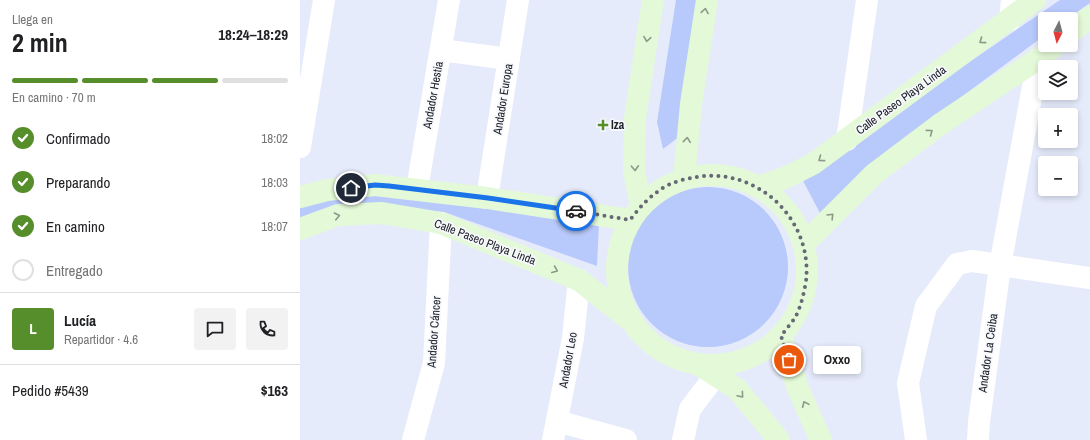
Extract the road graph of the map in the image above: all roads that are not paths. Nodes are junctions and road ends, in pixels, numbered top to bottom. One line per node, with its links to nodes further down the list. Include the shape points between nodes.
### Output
1 (324, 0): 16 (street)
2 (449, 0): 11 (street, Andador Hestia)
3 (518, 0): 13 (street, Andador Europa)
4 (653, 0): 22 (street, one-way to 22, via 635,118)
5 (707, 0): 17 (street, one-way to 5, via 691,104)
6 (867, 0): 15 (street)
7 (1035, 0): 8 (street, Calle Paseo Playa Linda)
8 (1011, 10): 15 (street, Calle Paseo Playa Linda, one-way to 15)
9 (1090, 17): 10 (street)
10 (1078, 26)
11 (441, 50): 13 (street); 19 (street, Andador Hestia)
12 (1047, 52): 14 (street)
13 (509, 59): 21 (street, Andador Europa)
14 (1038, 59): 25 (street, one-way to 14, via 874,174 938,125); 26 (street, Andador La Ceiba)
15 (847, 140): 18 (street, Calle Paseo Playa Linda, one-way to 18, via 813,164)
16 (300, 147)
17 (684, 179): 18 (street, via 709,175 734,178); 22 (street, via 661,189)
18 (758, 187): 25 (street, via 778,202 794,221)
19 (417, 190): 20 (street, via 375,185 327,190); 21 (street)
20 (300, 197)
21 (488, 198): 22 (street)
22 (636, 212): 29 (street, via 617,253 618,288)
23 (441, 222): 24 (street, Calle Paseo Playa Linda, one-way to 23, via 338,215 382,213); 28 (street, Calle Paseo Playa Linda, one-way to 28); 33 (street, Andador Cáncer, via 434,363)
24 (300, 229)
25 (804, 244): 30 (street, via 808,268 804,293 796,316)
26 (1000, 266): 27 (street); 38 (street, via 972,261 957,264 926,306 908,383); 39 (street, Andador La Ceiba, via 978,422)
27 (1090, 278)
28 (579, 280): 29 (street, Calle Paseo Playa Linda); 32 (street, Andador Leo, via 573,338)
29 (630, 321): 31 (street, via 648,342 672,356)
30 (781, 336): 31 (street, via 757,354); 37 (street, one-way to 30, via 798,389)
31 (706, 370): 35 (street, via 690,409); 36 (street, one-way to 36, via 737,389)
32 (555, 431): 34 (street)
33 (413, 440)
34 (626, 440)
35 (683, 440)
36 (779, 440)
37 (821, 440)
38 (916, 440)
39 (978, 440)

